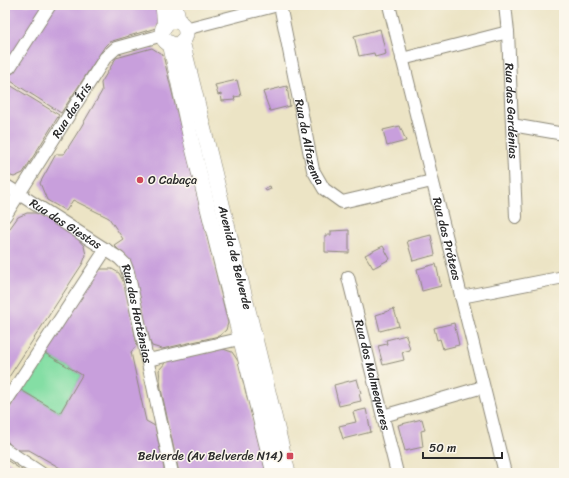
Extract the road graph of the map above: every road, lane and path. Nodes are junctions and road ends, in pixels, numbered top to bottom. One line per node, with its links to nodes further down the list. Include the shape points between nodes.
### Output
1 (50, 5): 10 (street, via 10,67)
2 (163, 5): 8 (main road, Avenida de Belverde)
3 (175, 5): 8 (main road, Avenida de Belverde)
4 (279, 5): 8 (street, Rua das Íris); 13 (street, Rua da Alfazema, via 313,170 324,189 342,202)
5 (389, 5): 9 (street, Rua das Próteas)
6 (505, 5): 7 (street, Rua das Gardénias)
7 (508, 32): 9 (street); 11 (street, Rua das Gardénias)
8 (174, 33): 15 (street, Rua das Íris, via 128,44 110,52); 22 (main road, Avenida de Belverde)
9 (402, 59): 13 (street, Rua das Próteas)
10 (5, 65)
11 (512, 125): 12 (street); 17 (street, Rua das Gardénias)
12 (564, 134)
13 (432, 181): 21 (street, Rua das Próteas)
14 (5, 185): 15 (street, Rua das Giestas)
15 (19, 194): 16 (street, Rua das Íris); 18 (street, Rua das Giestas)
16 (5, 216)
17 (516, 217)
18 (106, 249): 23 (street, Rua das Hortênsias, via 119,258 126,267); 25 (street, Rua das Hortênsias)
19 (564, 276): 21 (street)
20 (348, 277): 26 (street, Rua dos Malmequeres)
21 (461, 297): 24 (street, Rua das Próteas)
22 (249, 336): 23 (street); 30 (main road, Avenida de Belverde); 31 (main road, Avenida de Belverde)
23 (148, 360): 29 (street, Rua das Hortênsias)
24 (483, 387): 26 (street); 33 (street, Rua das Próteas)
25 (5, 403)
26 (383, 416): 32 (street, Rua dos Malmequeres)
27 (5, 449): 28 (street)
28 (41, 473)
29 (172, 473)
30 (274, 473)
31 (288, 473)
32 (397, 473)
33 (505, 473)

